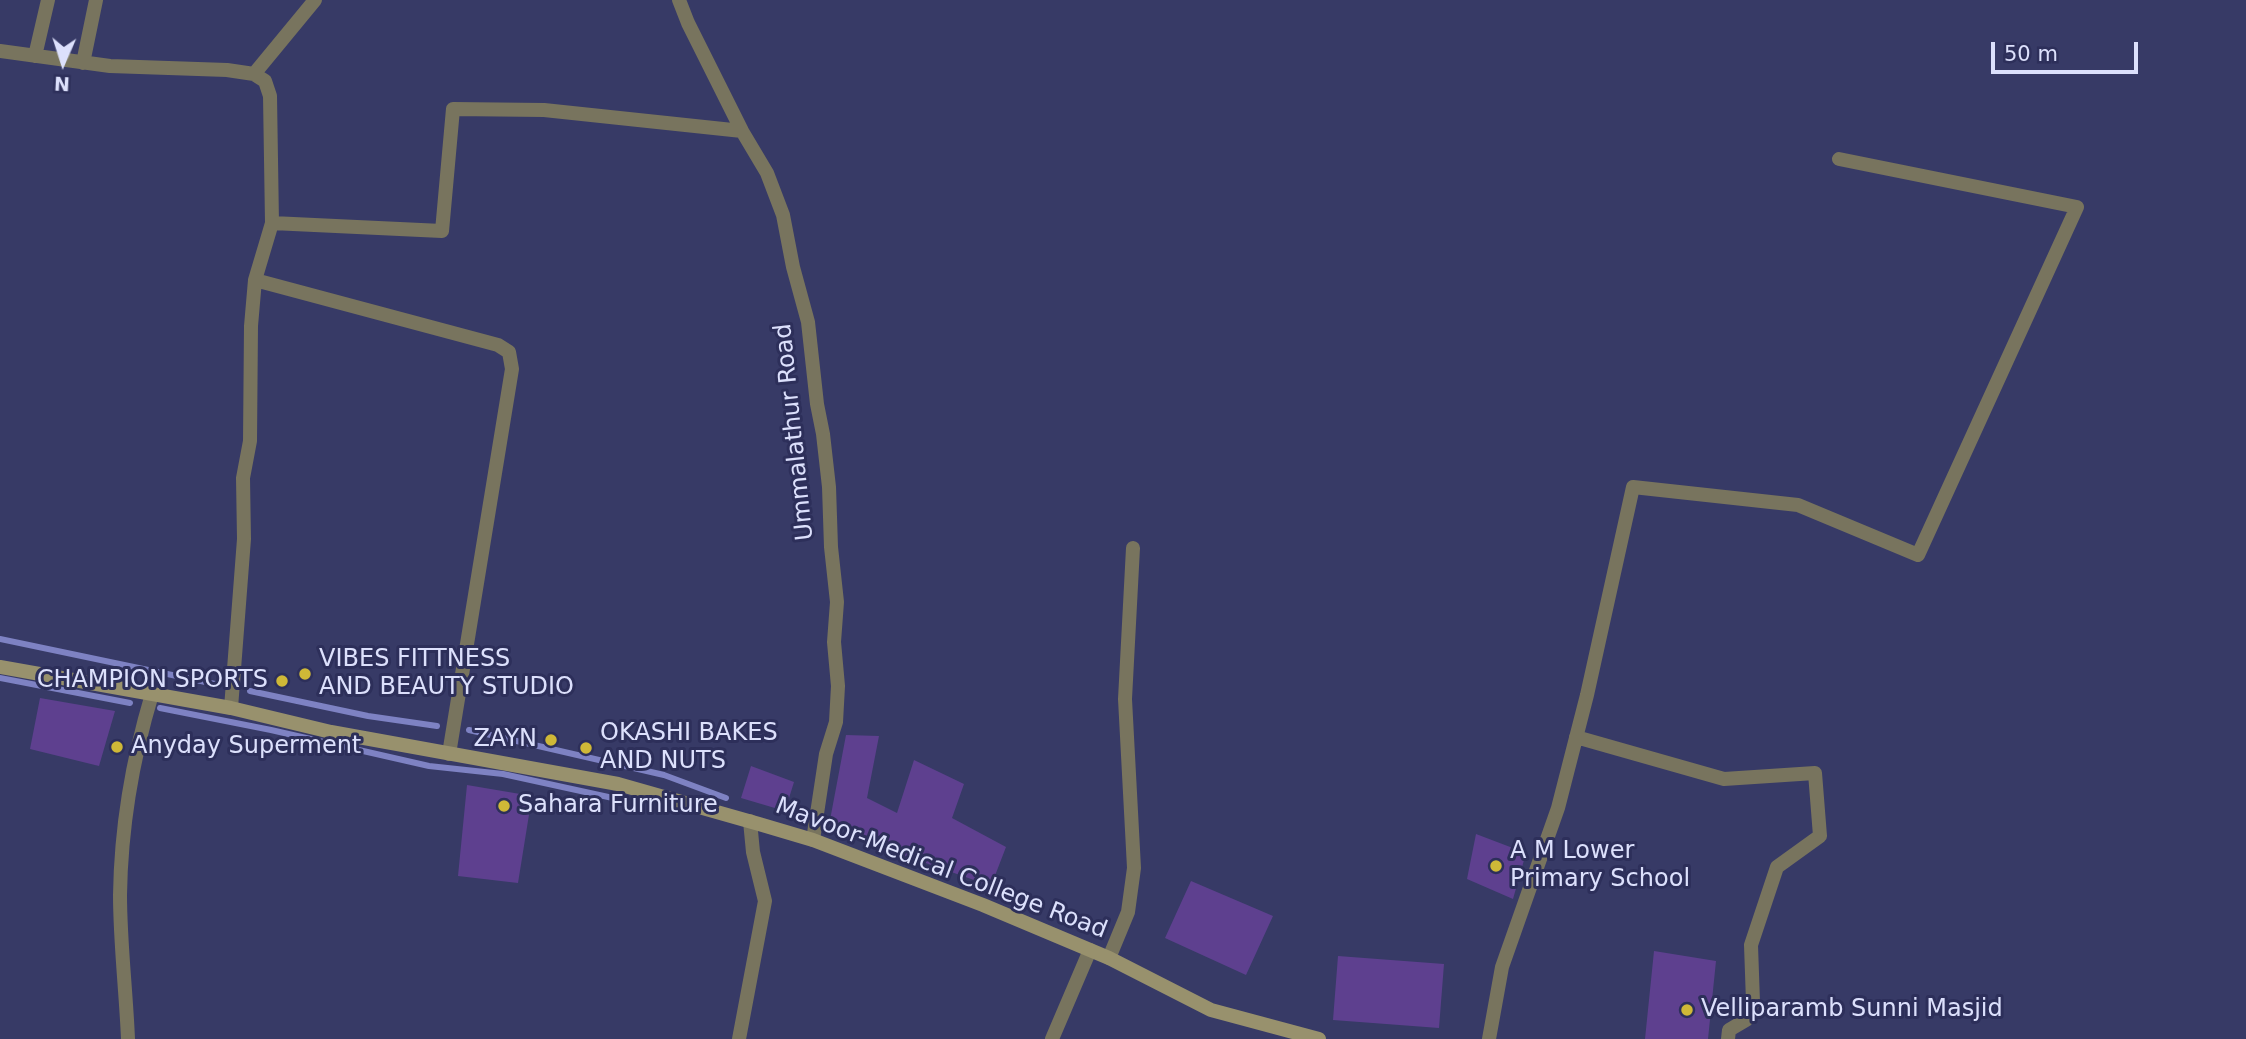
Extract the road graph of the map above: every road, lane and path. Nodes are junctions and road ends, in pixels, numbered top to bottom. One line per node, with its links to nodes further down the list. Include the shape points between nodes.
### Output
1 (48, 0): 6 (street)
2 (96, 0): 7 (street)
3 (315, 0): 8 (street)
4 (679, 0): 9 (street, Ummalathur Road)
5 (0, 51): 6 (street)
6 (36, 56): 7 (street)
7 (83, 62): 8 (street)
8 (254, 74): 11 (street, via 265,81 270,96)
9 (742, 131): 11 (street, via 544,110 453,109 442,231); 20 (street, Ummalathur Road, via 767,173 783,215 808,321 829,487 838,685 836,722 826,754)
10 (1839, 159): 17 (street, via 2077,206 1918,555 1798,505 1633,487)
11 (272, 223): 12 (street)
12 (256, 279): 16 (street); 18 (street, via 498,345 509,352 512,369)
13 (1133, 548): 22 (street, via 1125,699 1133,867 1128,912)
14 (0, 667): 15 (main road, Mavoor-Medical College Road)
15 (152, 694): 16 (main road, Mavoor-Medical College Road); 23 (street, via 136,750 124,823 120,896)
16 (231, 708): 18 (main road, Mavoor-Medical College Road)
17 (1576, 737): 27 (street, via 1558,807 1502,968); 28 (street, via 1724,779 1815,773 1820,836 1777,867 1751,945 1753,1002 1746,1020 1729,1030)
18 (449, 754): 19 (main road, Mavoor-Medical College Road, via 618,784)
19 (750, 821): 20 (main road, Mavoor-Medical College Road); 24 (street, via 765,901)
20 (813, 840): 21 (main road, Mavoor-Medical College Road)
21 (1090, 950): 22 (main road, Mavoor-Medical College Road); 25 (street)
22 (1109, 958): 26 (main road, Mavoor-Medical College Road, via 1212,1010)
23 (128, 1039)
24 (739, 1039)
25 (1052, 1039)
26 (1320, 1039)
27 (1489, 1039)
28 (1728, 1039)

